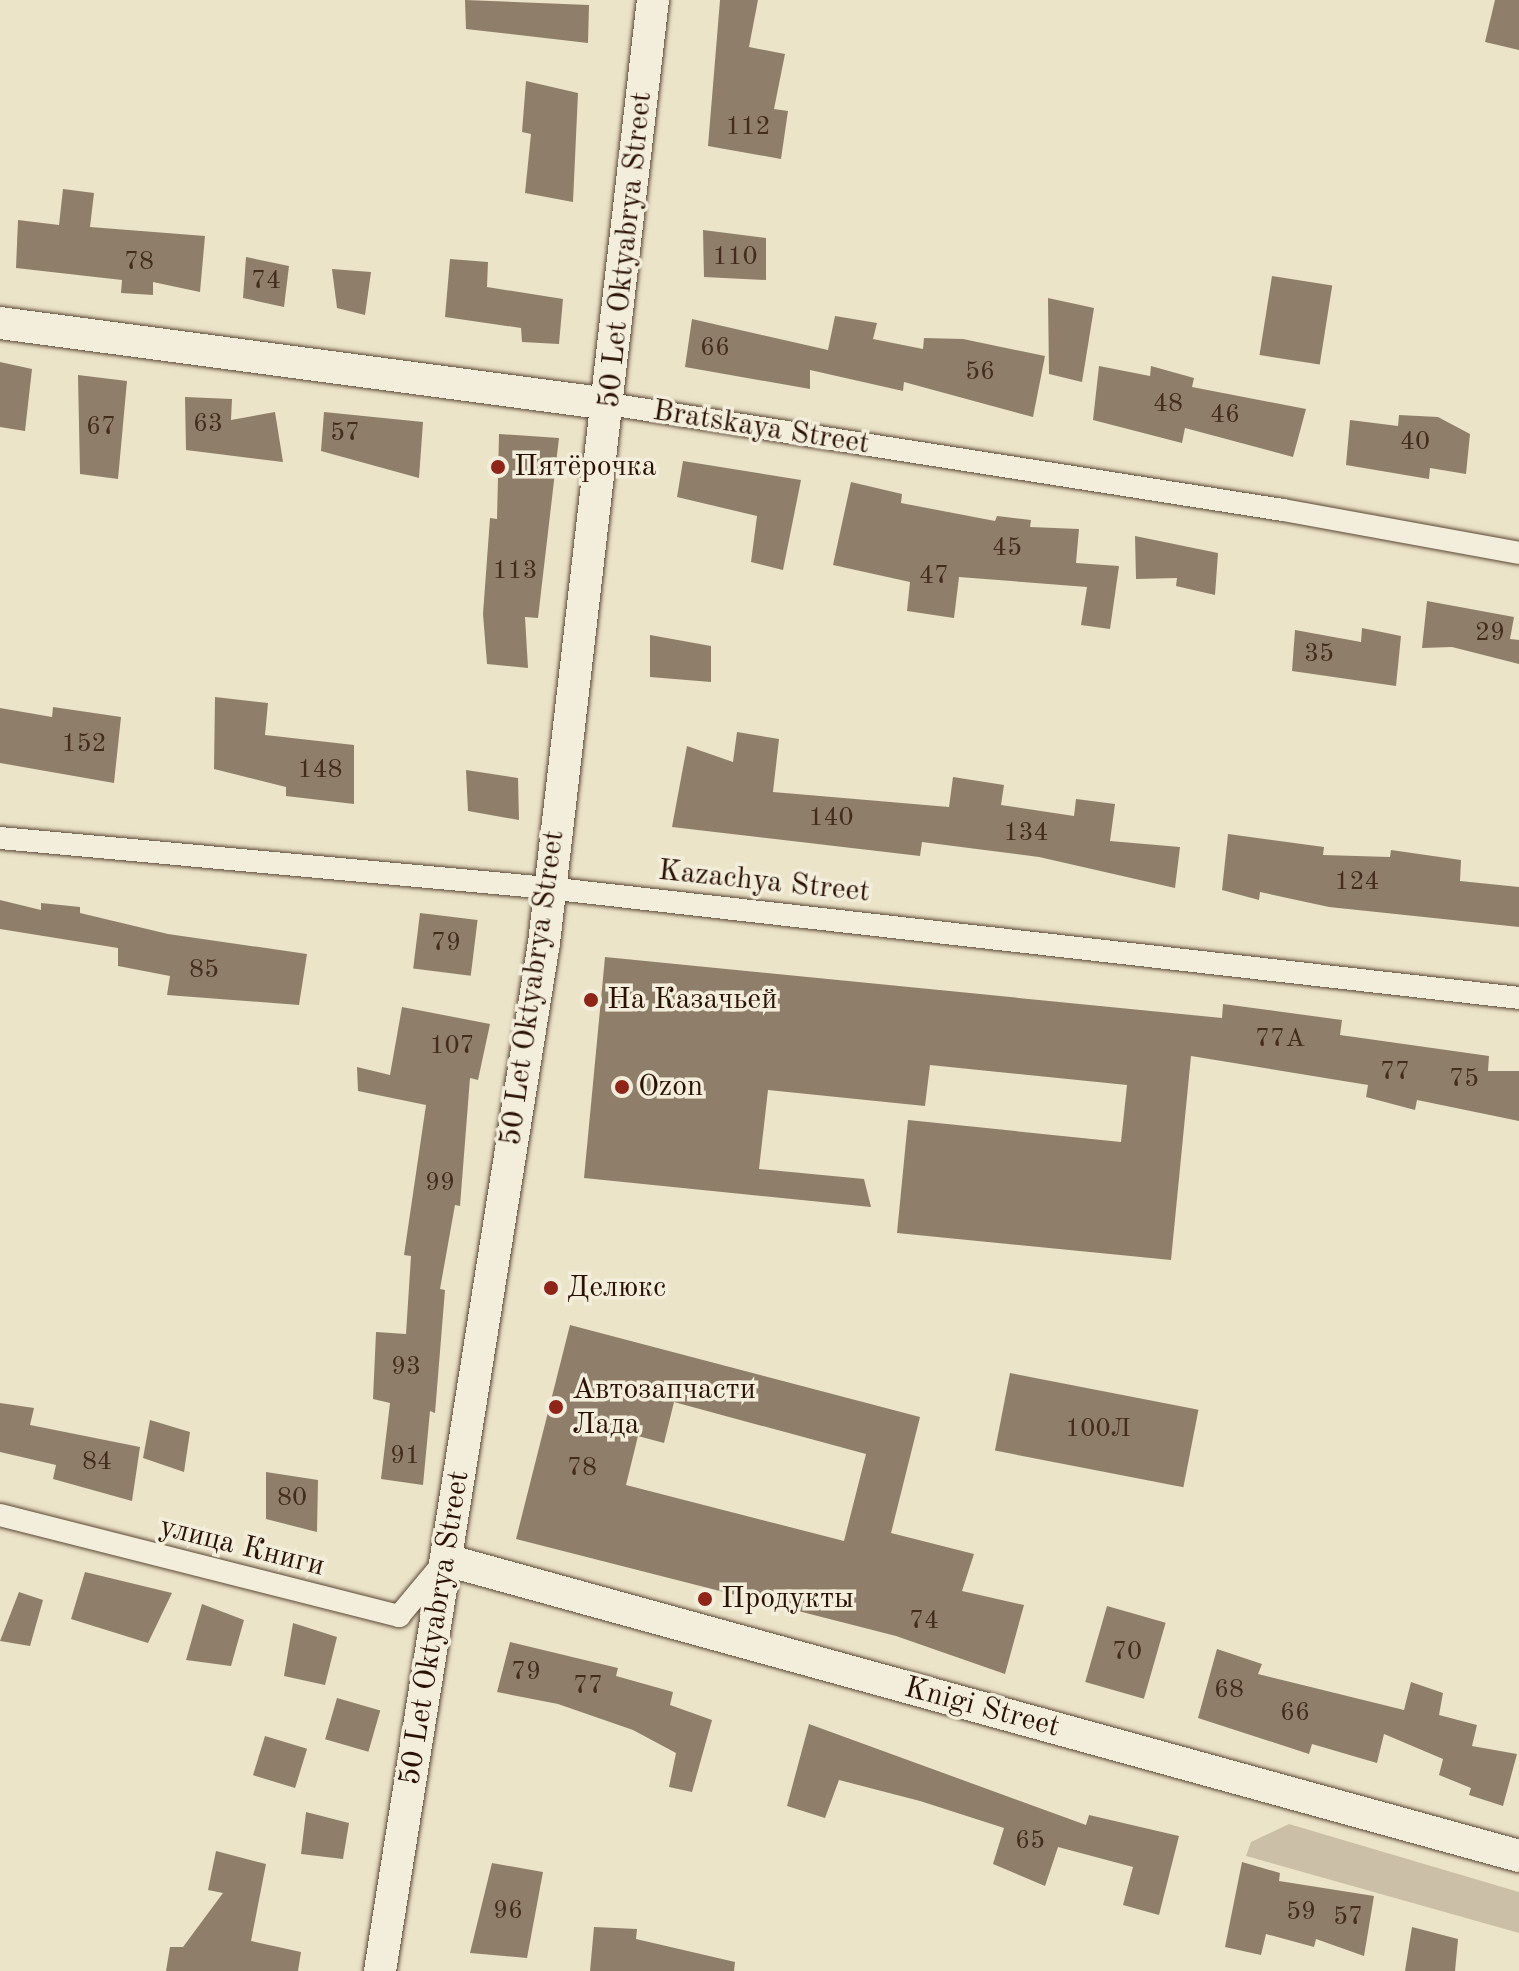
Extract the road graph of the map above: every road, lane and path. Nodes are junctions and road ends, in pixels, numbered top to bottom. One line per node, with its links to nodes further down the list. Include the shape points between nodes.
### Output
1 (653, 0): 3 (main road, 50 Let Oktyabrya Street)
2 (0, 323): 3 (main road, Bratskaya Street)
3 (609, 404): 4 (street, Bratskaya Street, via 1283,510); 6 (main road, 50 Let Oktyabrya Street)
4 (1519, 553)
5 (0, 838): 6 (street, Kazachya Street)
6 (548, 888): 7 (street, Kazachya Street); 9 (main road, 50 Let Oktyabrya Street)
7 (1519, 998)
8 (0, 1515): 9 (street, улица Книги, via 399,1616)
9 (446, 1560): 10 (main road, Knigi Street); 11 (main road, 50 Let Oktyabrya Street)
10 (1519, 1856)
11 (387, 1969)

